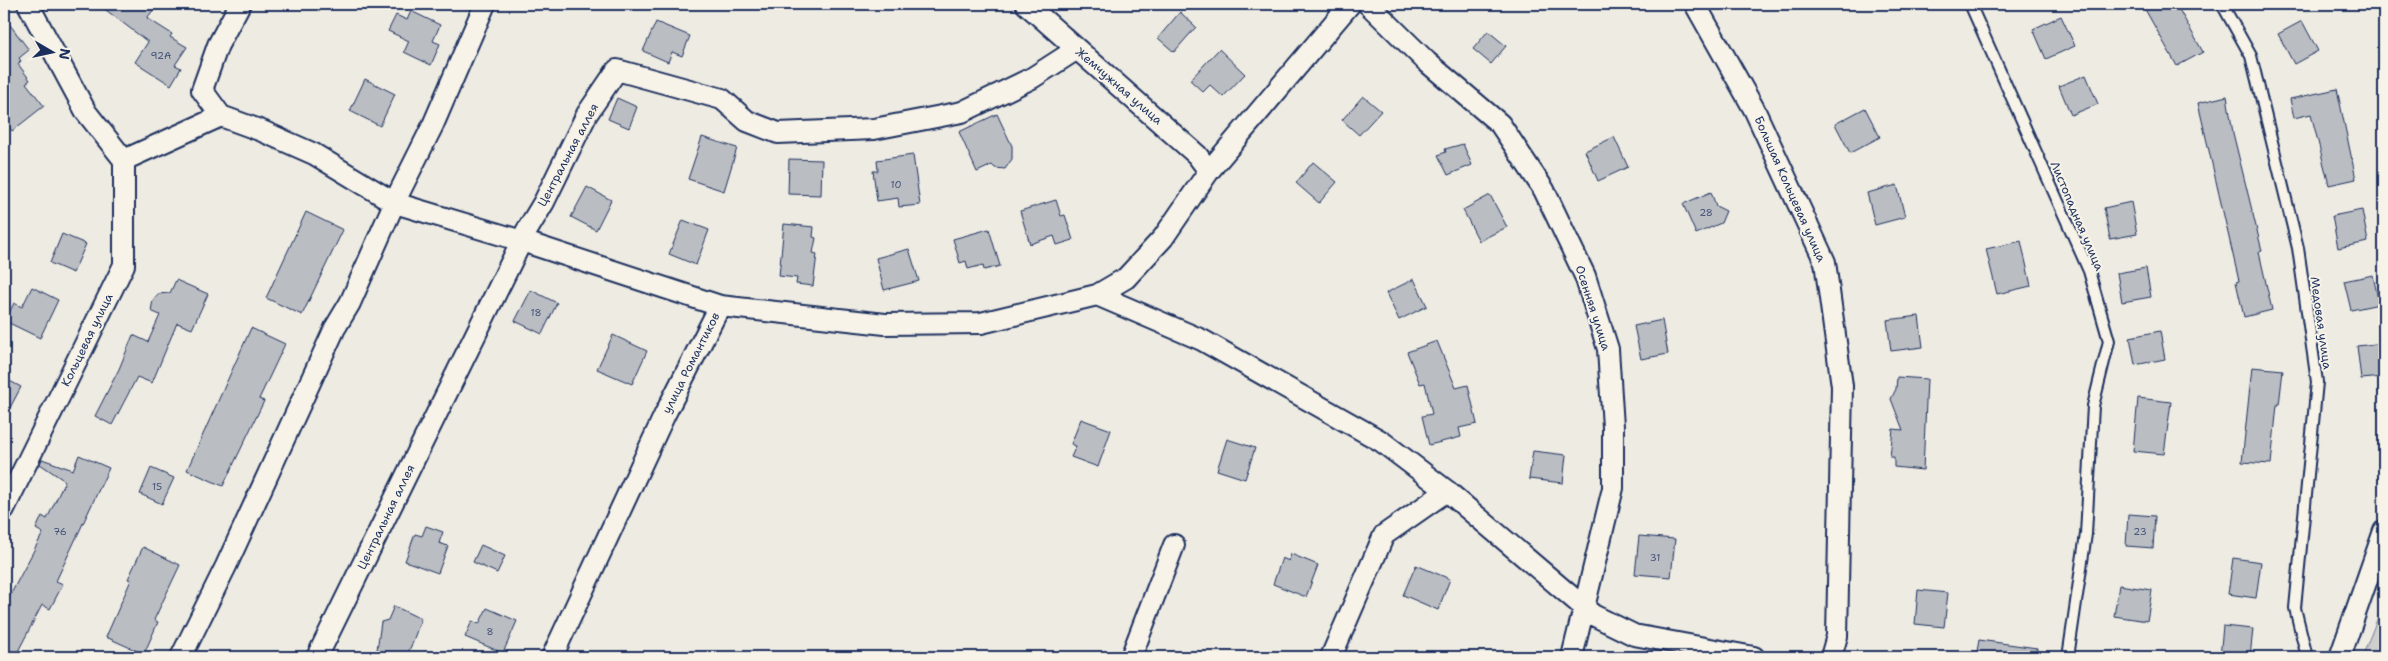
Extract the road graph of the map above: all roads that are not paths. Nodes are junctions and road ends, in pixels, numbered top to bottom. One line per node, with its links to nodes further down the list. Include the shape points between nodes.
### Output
1 (28, 4): 12 (street, via 86,112)
2 (240, 4): 11 (street, via 218,46 202,90)
3 (486, 4): 14 (street)
4 (1026, 4): 10 (street, Жемчужная улица)
5 (1350, 4): 13 (street, улица Романтиков)
6 (1368, 4): 22 (street, Осенняя улица, via 1427,62 1500,124 1544,190 1585,276 1608,348 1613,488)
7 (1695, 4): 30 (street, Большая Кольцевая улица, via 1754,109 1825,262 1842,386 1837,636)
8 (1970, 4): 31 (lane, Листопадная улица, via 2089,271 2109,340 2093,406 2086,534)
9 (2222, 4): 32 (lane, Медовая улица, via 2251,56 2298,248 2317,382 2295,608)
10 (1077, 49): 13 (street, Жемчужная улица, via 1197,155); 15 (street, Центральная аллея, via 1032,78 962,112 874,129 778,133 747,121 722,99 617,70 587,114)
11 (221, 116): 12 (street); 14 (street, via 314,154)
12 (124, 160): 19 (street, Кольцевая улица, via 124,265)
13 (1209, 171): 16 (street, улица Романтиков, via 1163,238 1126,278)
14 (395, 203): 15 (street); 23 (street)
15 (522, 241): 17 (street); 24 (street, Центральная аллея)
16 (1097, 295): 17 (street, улица Романтиков, via 981,323 885,324); 18 (street, via 1202,340 1381,441)
17 (720, 306): 25 (street, улица Романтиков, via 664,414)
18 (1446, 491): 22 (street); 27 (street, via 1384,534)
19 (4, 509)
20 (2384, 531): 33 (street)
21 (1174, 545): 26 (street)
22 (1584, 607): 28 (street, Осенняя улица); 29 (street, via 1593,615 1634,635)
23 (181, 657)
24 (317, 657)
25 (552, 657)
26 (1131, 657)
27 (1331, 657)
28 (1572, 657)
29 (1754, 657)
30 (1831, 657)
31 (2068, 657)
32 (2307, 657)
33 (2340, 657)

